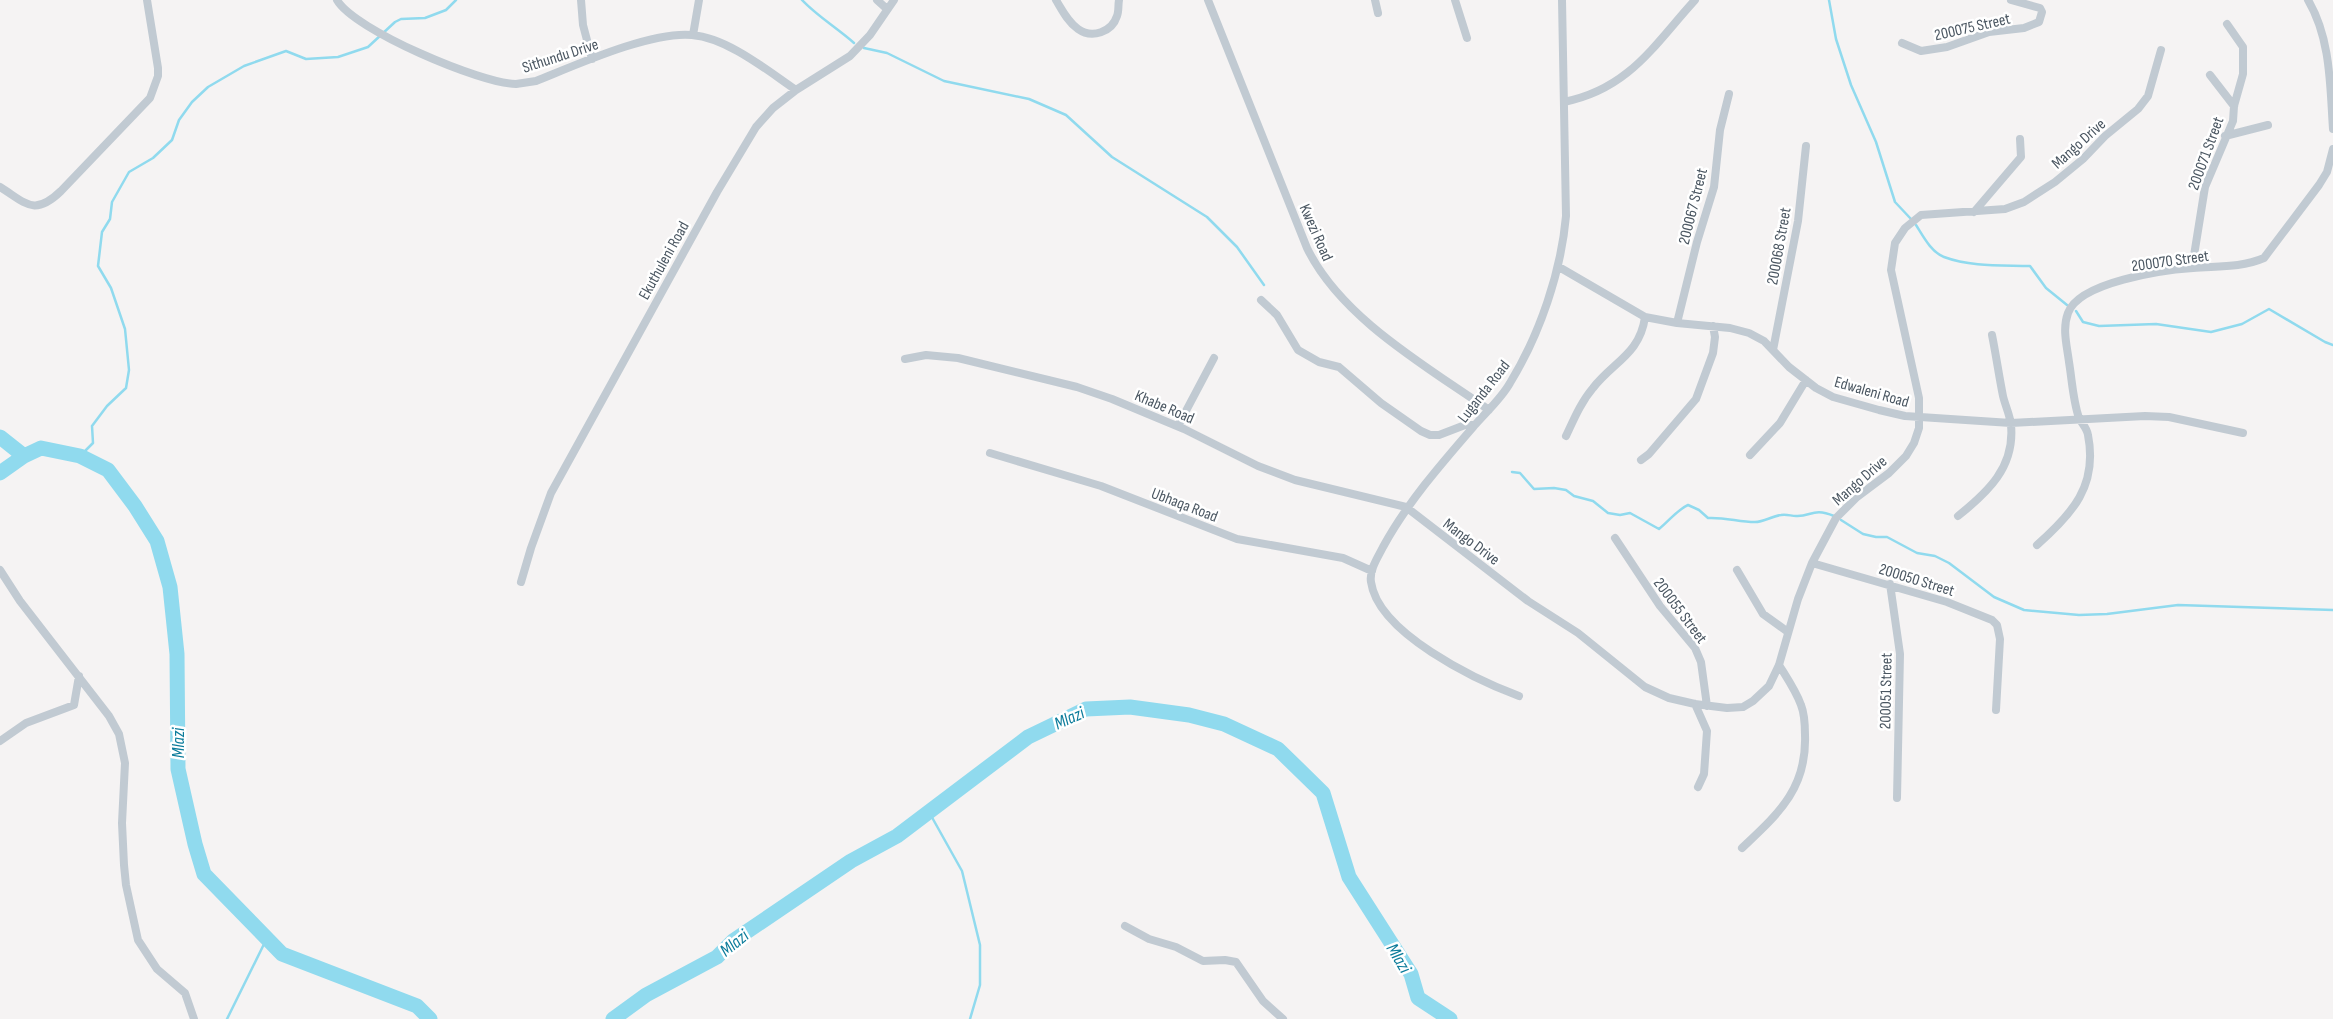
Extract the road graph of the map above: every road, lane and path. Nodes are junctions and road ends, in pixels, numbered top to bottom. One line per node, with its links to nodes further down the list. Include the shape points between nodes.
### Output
1 (147, 0): 36 (street, via 158,68 150,98 46,203 25,204)
2 (337, 0): 23 (street, Sithundu Drive, via 364,25 388,39 488,78 515,84 536,81)
3 (581, 0): 23 (street)
4 (699, 0): 19 (street)
5 (876, 0): 16 (street)
6 (894, 0): 16 (street, Ekuthuleni Road)
7 (1056, 0): 8 (street, via 1078,29 1096,33 1112,26 1118,15)
8 (1119, 0)
9 (1208, 0): 49 (street, Kwezi Road, via 1304,238 1323,276 1362,318)
10 (1375, 0): 17 (street)
11 (1455, 0): 20 (street)
12 (1562, 0): 27 (street, Luganda Road)
13 (1695, 0): 27 (street, via 1628,74 1582,99)
14 (2011, 0): 21 (street, 200075 Street, via 2035,6 2042,12 2038,22 1989,32 1948,48 1920,51)
15 (2308, 0): 30 (street, via 2322,32 2330,76)
16 (887, 9): 25 (street, Ekuthuleni Road, via 870,35 850,56)
17 (1378, 13)
18 (2227, 24): 28 (street, 200071 Street, via 2243,47 2242,74)
19 (693, 35): 23 (street, Sithundu Drive, via 652,39); 25 (street, Sithundu Drive, via 747,57)
20 (1466, 38)
21 (1902, 43)
22 (2161, 50): 37 (street, Mango Drive, via 2148,96 2083,159 2024,202 2005,210)
23 (592, 59)
24 (2210, 75): 28 (street)
25 (796, 90): 69 (street, Ekuthuleni Road, via 756,127 716,192 551,493)
26 (1729, 94): 42 (street, 200067 Street, via 1720,130 1714,187)
27 (1564, 102): 38 (street, Luganda Road, via 1566,216)
28 (2234, 106): 31 (street, 200071 Street, via 2233,121)
29 (2268, 124): 31 (street)
30 (2333, 129)
31 (2225, 136): 39 (street, 200071 Street, via 2205,187)
32 (2020, 139): 37 (street, via 2021,157)
33 (1806, 146): 45 (street, 200068 Street, via 1798,221)
34 (2333, 149): 35 (street, 200070 Street)
35 (2330, 171): 39 (street, 200070 Street, via 2264,258 2253,263)
36 (0, 188)
37 (1974, 212): 50 (street, Mango Drive, via 1921,215 1894,243 1891,270)
38 (1558, 266): 41 (street, Edwaleni Road); 49 (street, Luganda Road, via 1532,342 1509,385)
39 (2192, 268): 51 (street, 200070 Street, via 2135,277 2097,289 2073,303 2065,323 2065,336)
40 (1261, 300): 53 (street, via 1276,315 1298,350 1319,362 1339,367 1381,403 1421,430 1439,435)
41 (1646, 317): 42 (street, Edwaleni Road); 56 (street, via 1632,350 1594,386)
42 (1677, 323): 43 (street, Edwaleni Road)
43 (1713, 326): 45 (street, Edwaleni Road, via 1749,333); 59 (street, via 1713,353 1696,399)
44 (1992, 335): 52 (street)
45 (1773, 350): 48 (street, Edwaleni Road)
46 (1214, 358): 54 (street)
47 (906, 359): 54 (street, Khabe Road, via 939,356 1038,377 1112,399)
48 (1806, 380): 50 (street, Edwaleni Road, via 1834,397 1855,404); 58 (street, via 1780,423)
49 (1489, 410): 53 (street, Luganda Road)
50 (1921, 417): 52 (street, Edwaleni Road); 64 (street, Mango Drive, via 1914,443 1906,456 1836,518)
51 (2080, 420): 52 (street, Edwaleni Road); 55 (street, Edwaleni Road, via 2169,417); 63 (street, via 2088,432 2090,449 2087,482 2070,513)
52 (2011, 423): 61 (street, via 2010,451 2005,466 1983,496)
53 (1474, 425): 60 (street, Luganda Road)
54 (1178, 426): 60 (street, Khabe Road, via 1258,466 1295,480)
55 (2243, 433)
56 (1566, 436)
57 (990, 453): 67 (street, Ubhaqa Road, via 1101,486 1237,539 1343,558)
58 (1750, 455)
59 (1641, 460)
60 (1406, 507): 67 (street, Luganda Road); 75 (street, Mango Drive, via 1528,601 1578,633 1645,687 1669,698)
61 (1958, 516)
62 (1615, 538): 76 (street, 200055 Street, via 1660,606 1694,648 1701,662)
63 (2037, 545)
64 (1812, 563): 70 (street, 200050 Street); 71 (street, Mango Drive)
65 (0, 570): 68 (street)
66 (1737, 570): 71 (street, via 1763,614)
67 (1372, 571): 74 (street, via 1371,581 1381,605 1410,637 1469,675)
68 (4, 582): 73 (street)
69 (521, 582)
70 (1890, 584): 77 (street, 200050 Street, via 1984,616 1997,625 2000,639); 80 (street, 200051 Street, via 1900,654)
71 (1788, 632): 72 (street, Mango Drive)
72 (1779, 665): 76 (street, Mango Drive, via 1769,686 1753,701 1742,707); 81 (street, via 1802,706 1806,745 1803,767 1786,804)
73 (79, 676): 78 (street, via 74,705 26,723); 83 (street, via 117,727 123,748 124,865 138,940 156,969 185,994)
74 (1519, 696)
75 (1694, 704): 76 (street, Mango Drive); 79 (street, via 1707,731 1704,774)
76 (1707, 706)
77 (1996, 710)
78 (0, 741)
79 (1698, 787)
80 (1897, 798)
81 (1742, 848)
82 (1125, 926): 84 (street, via 1203,961 1236,962 1263,1001)
83 (194, 1019)
84 (1283, 1019)

